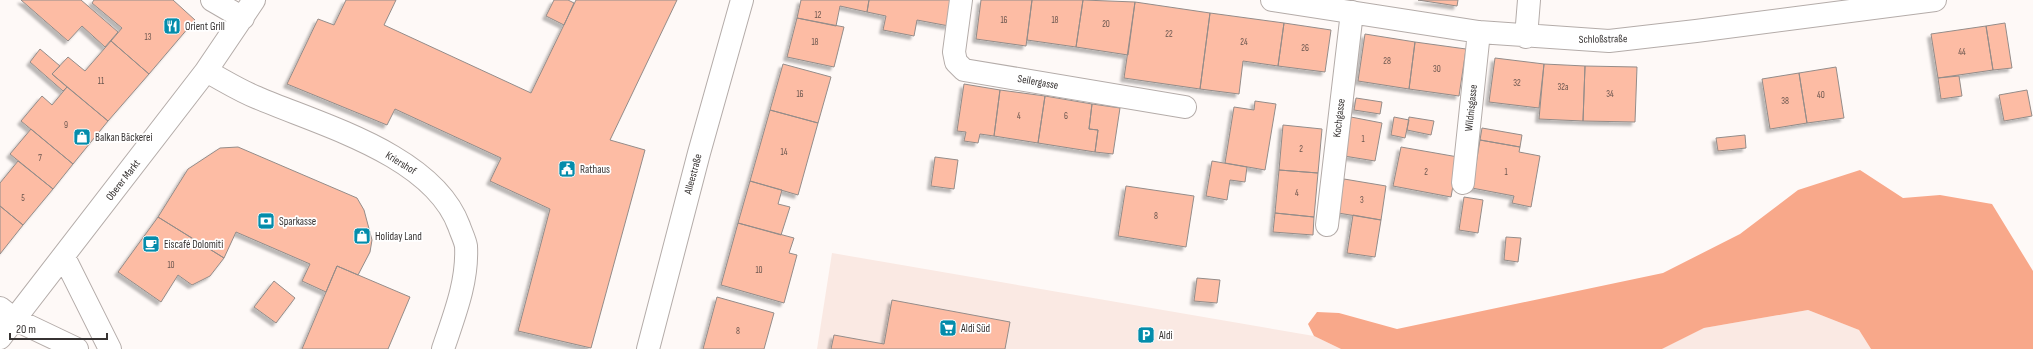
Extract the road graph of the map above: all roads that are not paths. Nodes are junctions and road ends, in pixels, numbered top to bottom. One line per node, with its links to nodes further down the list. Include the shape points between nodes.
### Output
1 (212, 0): 8 (street)
2 (742, 0): 22 (street, Alleestraße)
3 (961, 0): 13 (street, Seilergasse, via 954,52 956,62 964,70)
4 (1272, 0): 9 (street, Schloßstraße)
5 (1530, 0): 11 (street)
6 (1935, 0): 7 (street, Schloßstraße)
7 (1908, 2): 11 (street, Schloßstraße, via 1609,41)
8 (249, 9): 12 (street, Oberer Markt)
9 (1352, 12): 10 (street, Schloßstraße); 15 (street, Kochgasse)
10 (1479, 32): 11 (street, Schloßstraße); 14 (street, Wildnisgasse)
11 (1526, 36)
12 (206, 72): 16 (street, Oberer Markt); 21 (street, Kriershof, via 256,97 366,142 418,173 437,192 455,216 466,245 464,282)
13 (1185, 107)
14 (1463, 183)
15 (1327, 225)
16 (64, 256): 17 (street, Oberer Markt); 20 (street)
17 (7, 313): 18 (street, Oberer Markt); 19 (street)
18 (0, 338)
19 (77, 349)
20 (110, 349)
21 (443, 349)
22 (648, 349)

